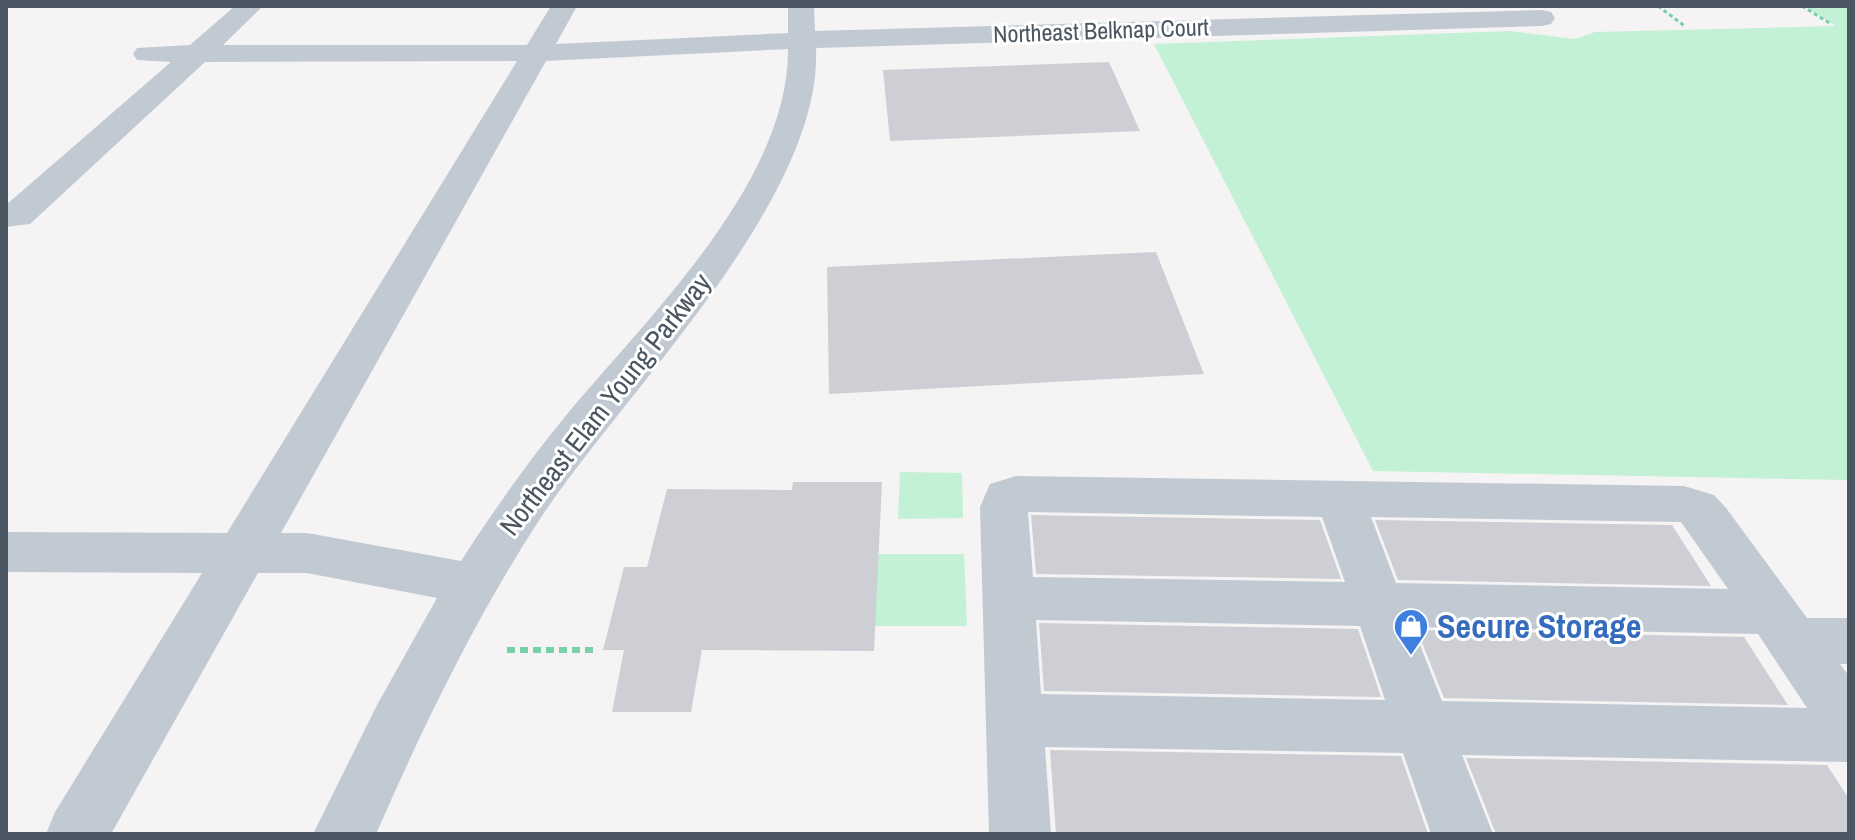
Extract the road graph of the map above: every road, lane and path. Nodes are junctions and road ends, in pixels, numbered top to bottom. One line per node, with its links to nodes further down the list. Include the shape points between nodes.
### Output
1 (250, 6): 11 (street)
2 (564, 6): 9 (street)
3 (1658, 6): 8 (path)
4 (1802, 6): 7 (path)
5 (1542, 18): 6 (street, Northeast Belknap Court)
6 (802, 23): 9 (street, Northeast Belknap Court); 16 (street, Northeast Elam Young Parkway, via 796,105 755,197 710,269 546,473)
7 (1831, 24)
8 (1686, 27)
9 (536, 53): 11 (street, Northeast Belknap Court); 14 (street)
10 (147, 54): 11 (street, Northeast Belknap Court)
11 (199, 54): 12 (street, via 18,217)
12 (6, 216)
13 (1340, 499): 17 (street, via 1016,494 1007,497 1004,507); 18 (street); 19 (street, via 1684,504 1697,508 1709,521)
14 (243, 550): 15 (street); 16 (street, via 307,553); 27 (street)
15 (6, 552)
16 (474, 584): 28 (street, Northeast Elam Young Parkway)
17 (1008, 598): 18 (street); 23 (street)
18 (1379, 605): 19 (street); 25 (street)
19 (1783, 626): 20 (street); 24 (street)
20 (1849, 641)
21 (507, 650): 22 (path)
22 (595, 650)
23 (1014, 720): 25 (street); 29 (street)
24 (1849, 722)
25 (1423, 728): 26 (street); 30 (street)
26 (1849, 735)
27 (77, 834)
28 (344, 834)
29 (1020, 834)
30 (1462, 834)

